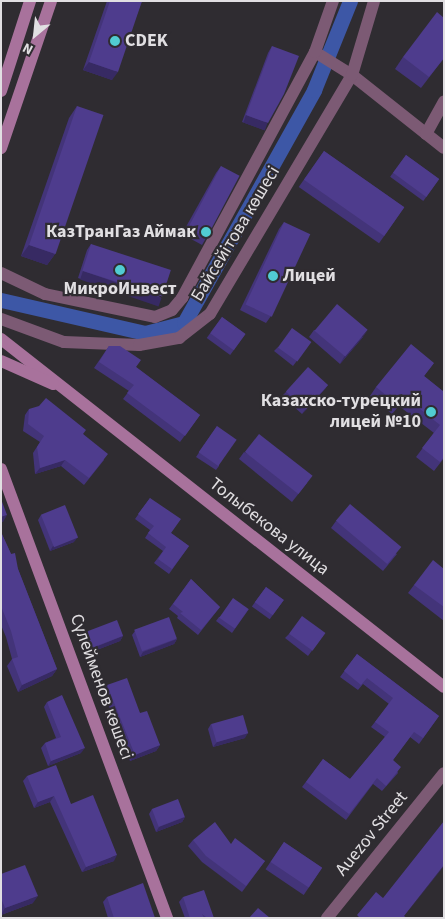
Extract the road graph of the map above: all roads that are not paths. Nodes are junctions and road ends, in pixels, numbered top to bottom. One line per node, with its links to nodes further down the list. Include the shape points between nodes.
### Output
1 (30, 1): 7 (street)
2 (51, 1): 10 (street)
3 (333, 1): 5 (street, Байсейітова көшесі)
4 (374, 1): 6 (street, Байсейітова көшесі)
5 (315, 52): 6 (street); 12 (street, Байсейітова көшесі, via 182,298 172,310 156,317 46,294)
6 (352, 75): 9 (street); 13 (street, Байсейітова көшесі, via 210,314 179,338 139,345 64,342)
7 (1, 91)
8 (444, 102): 9 (street)
9 (426, 134): 11 (street)
10 (1, 148)
11 (444, 148)
12 (1, 273)
13 (1, 319)
14 (1, 339): 16 (street)
15 (1, 362): 16 (street)
16 (74, 394): 18 (street, Толыбекова улица)
17 (1, 469): 20 (street, Сүлейменов көшесі)
18 (444, 687)
19 (444, 773): 21 (street, Auezov Street)
20 (167, 918)
21 (327, 918)

